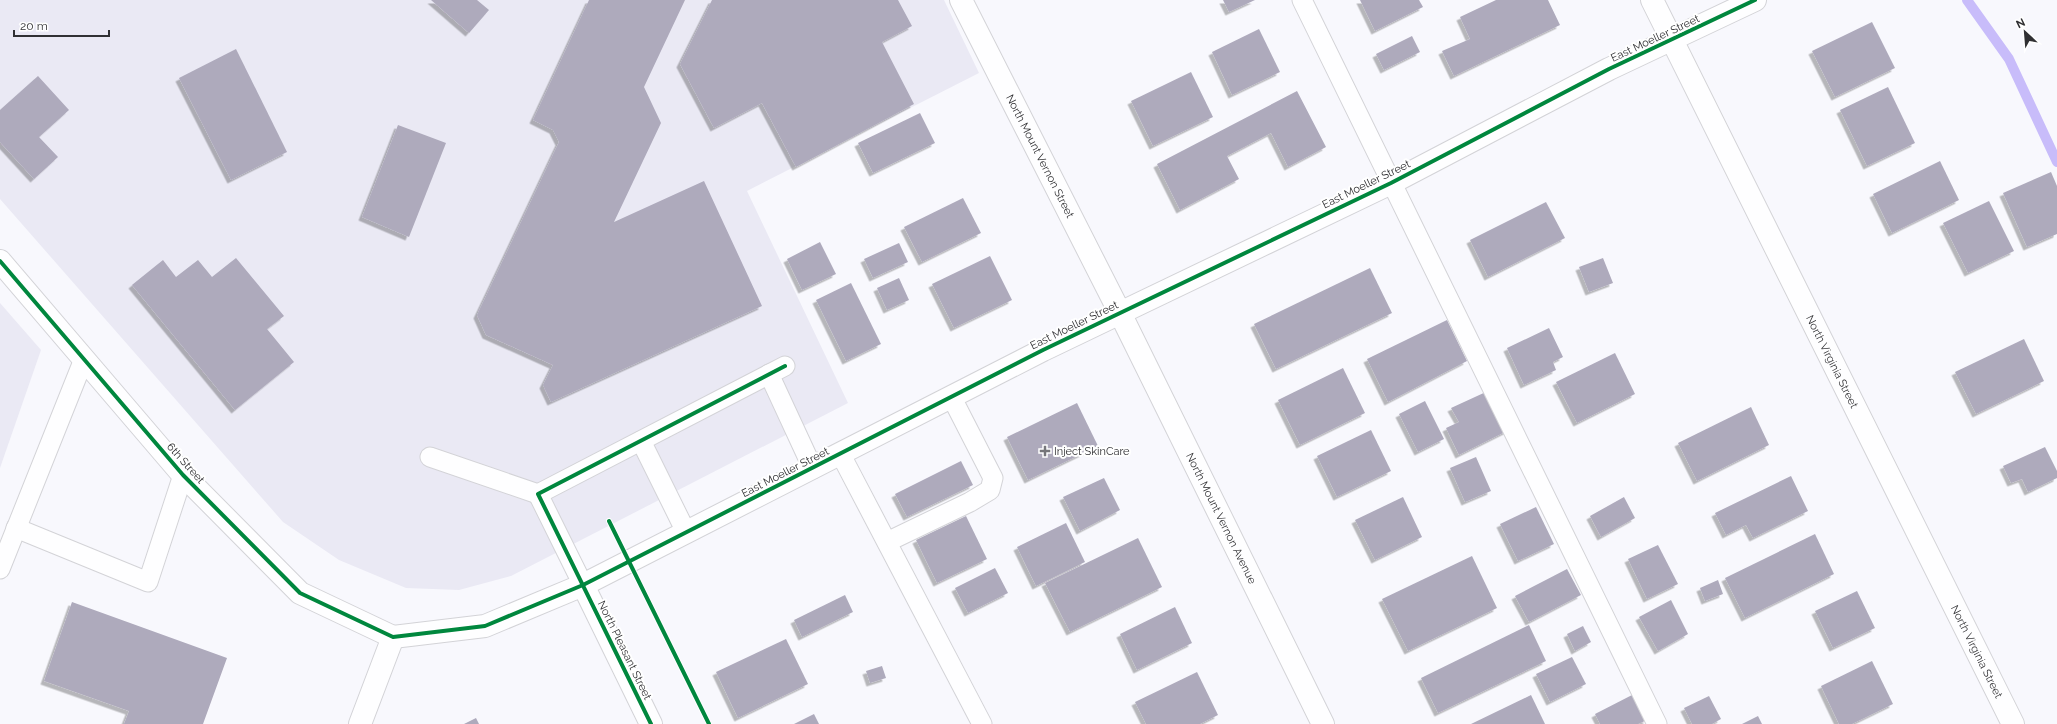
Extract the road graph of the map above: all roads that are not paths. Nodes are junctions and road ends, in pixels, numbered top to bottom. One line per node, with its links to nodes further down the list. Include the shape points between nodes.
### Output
1 (961, 0): 8 (street, North Mount Vernon Street)
2 (1302, 0): 6 (lane)
3 (1652, 0): 5 (street, North Virginia Street)
4 (1755, 0): 5 (street, East Moeller Street)
5 (1671, 40): 6 (street, East Moeller Street, via 1609,69); 30 (street, North Virginia Street)
6 (1391, 183): 8 (street, East Moeller Street); 29 (lane)
7 (0, 261): 9 (street, 6th Street)
8 (1120, 313): 12 (street, East Moeller Street); 28 (street, North Mount Vernon Avenue)
9 (84, 359): 17 (street, 6th Street); 19 (lane)
10 (785, 366): 11 (lane)
11 (768, 374): 13 (lane); 16 (lane)
12 (952, 398): 14 (street, East Moeller Street); 21 (lane, via 993,478 990,490)
13 (641, 441): 18 (lane); 20 (lane)
14 (841, 455): 16 (street, East Moeller Street); 21 (lane)
15 (430, 457): 18 (lane)
16 (813, 469): 20 (street, East Moeller Street)
17 (183, 475): 19 (lane, via 148,582); 24 (street, 6th Street, via 300,593)
18 (538, 494): 23 (lane)
19 (16, 528): 22 (lane)
20 (686, 532): 23 (street, East Moeller Street)
21 (887, 542): 27 (lane)
22 (0, 569)
23 (583, 585): 24 (street, East Moeller Street, via 485,626); 26 (street, North Pleasant Street)
24 (393, 637): 25 (street)
25 (360, 724)
26 (651, 724)
27 (982, 724)
28 (1323, 724)
29 (1657, 724)
30 (2013, 724)

